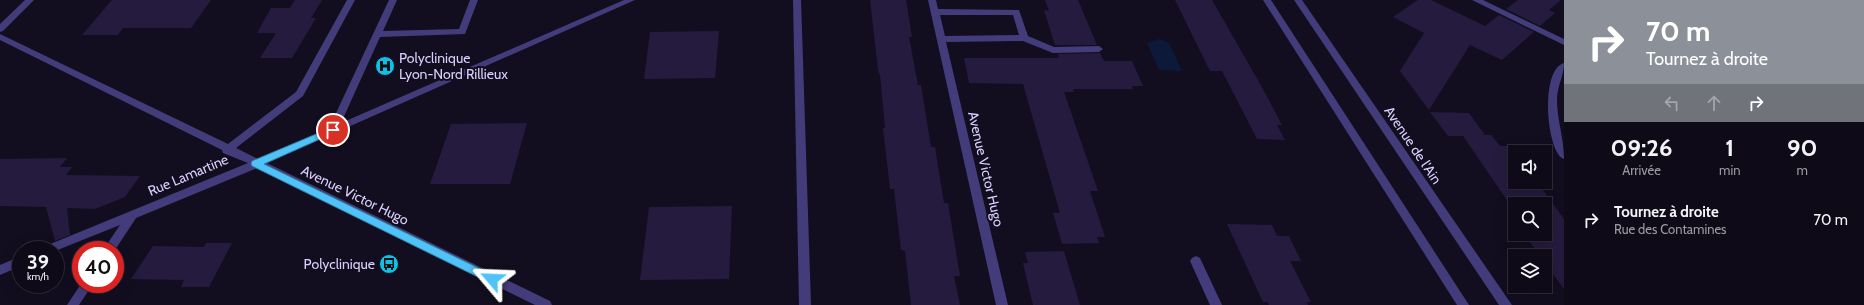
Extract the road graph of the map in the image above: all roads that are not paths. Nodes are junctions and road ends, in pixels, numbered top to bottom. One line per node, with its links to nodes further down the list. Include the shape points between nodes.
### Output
1 (30, 0): 13 (street)
2 (351, 0): 22 (street, via 300,94)
3 (393, 0): 14 (street)
4 (474, 0): 14 (street, via 462,32)
5 (632, 0): 11 (street, Rue Lamartine)
6 (797, 0): 34 (street)
7 (932, 0): 12 (street, Avenue Victor Hugo)
8 (1267, 0): 37 (street)
9 (1298, 0): 38 (street, Avenue de l'Ain)
10 (1476, 0): 18 (street)
11 (611, 5): 21 (street, Rue Lamartine)
12 (934, 12): 16 (street, via 1016,12); 17 (street, Avenue Victor Hugo)
13 (0, 29)
14 (378, 34): 21 (street)
15 (0, 37): 22 (street, Avenue Victor Hugo)
16 (1024, 38): 17 (street); 19 (street, via 1053,50)
17 (941, 39): 35 (street, Avenue Victor Hugo)
18 (1564, 42)
19 (1099, 50)
20 (1564, 66): 23 (street, via 1556,83 1552,101 1552,119)
21 (333, 130): 24 (street, Rue Lamartine)
22 (227, 150): 24 (street, Avenue Victor Hugo)
23 (1564, 156)
24 (256, 164): 25 (street, Rue Lamartine); 33 (street, Avenue Victor Hugo)
25 (132, 215): 26 (street); 27 (street, Rue Lamartine)
26 (115, 241)
27 (64, 243)
28 (1196, 261): 36 (street)
29 (12, 265): 30 (street)
30 (0, 270)
31 (81, 293): 32 (street)
32 (73, 305)
33 (546, 305)
34 (805, 305)
35 (1002, 305)
36 (1216, 305)
37 (1463, 305)
38 (1506, 305)

